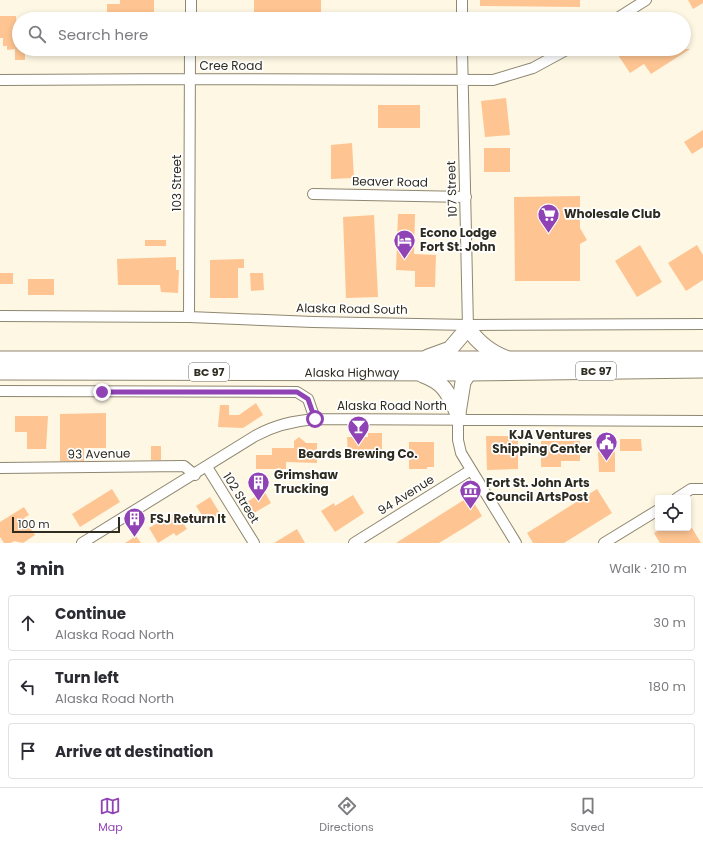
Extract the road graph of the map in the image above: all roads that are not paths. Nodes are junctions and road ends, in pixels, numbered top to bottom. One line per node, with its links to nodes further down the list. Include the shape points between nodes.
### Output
1 (191, 0): 4 (street)
2 (462, 0): 5 (street)
3 (646, 0): 6 (street)
4 (191, 12)
5 (462, 12)
6 (627, 12)
7 (190, 56): 10 (street, 103 Street)
8 (462, 56): 12 (street, 107 Street)
9 (555, 56): 12 (street, Cree Road, via 513,75 493,80)
10 (190, 79): 11 (street, Cree Road); 12 (street, Cree Road); 16 (street, 103 Street)
11 (0, 80)
12 (462, 81): 14 (street, 107 Street)
13 (313, 194): 14 (street, Beaver Road)
14 (466, 197): 18 (street, 107 Street)
15 (0, 316): 16 (street, Alaska Road South)
16 (189, 317): 18 (street, Alaska Road South)
17 (703, 324): 18 (street, Alaska Road South)
18 (469, 326): 21 (highway); 23 (highway, via 473,336 497,355); 24 (highway, via 450,349)
19 (0, 359): 24 (highway, Alaska Highway / BC 97)
20 (703, 359): 23 (highway, Alaska Highway / BC 97)
21 (456, 360): 22 (highway, Alaska Highway / BC 97); 24 (highway, Alaska Highway / BC 97); 27 (highway)
22 (479, 360): 23 (highway, Alaska Highway / BC 97); 28 (highway)
23 (513, 360)
24 (417, 367): 26 (highway, Alaska Highway / BC 97); 27 (highway, Alaska Highway / BC 97); 31 (highway, via 442,385)
25 (703, 370): 29 (highway, Alaska Highway / BC 97)
26 (0, 372)
27 (439, 373): 28 (highway, Alaska Highway / BC 97)
28 (468, 373): 29 (highway, Alaska Highway / BC 97); 31 (highway, via 460,392)
29 (488, 373): 31 (highway, via 469,388)
30 (0, 391): 32 (street, via 297,392 308,399)
31 (458, 417): 32 (street, Alaska Road North); 33 (street, Alaska Road North); 36 (street, via 459,448)
32 (315, 419): 34 (street, via 297,420 270,428)
33 (703, 421)
34 (207, 467): 37 (street); 42 (street, 102 Street)
35 (0, 468): 37 (street, 93 Avenue, via 184,466)
36 (471, 470): 43 (street, 94 Avenue); 44 (street)
37 (195, 475): 41 (street)
38 (703, 489): 39 (street, via 691,490)
39 (682, 495)
40 (655, 512): 45 (street)
41 (82, 543)
42 (254, 543)
43 (354, 543)
44 (516, 543)
45 (604, 543)

